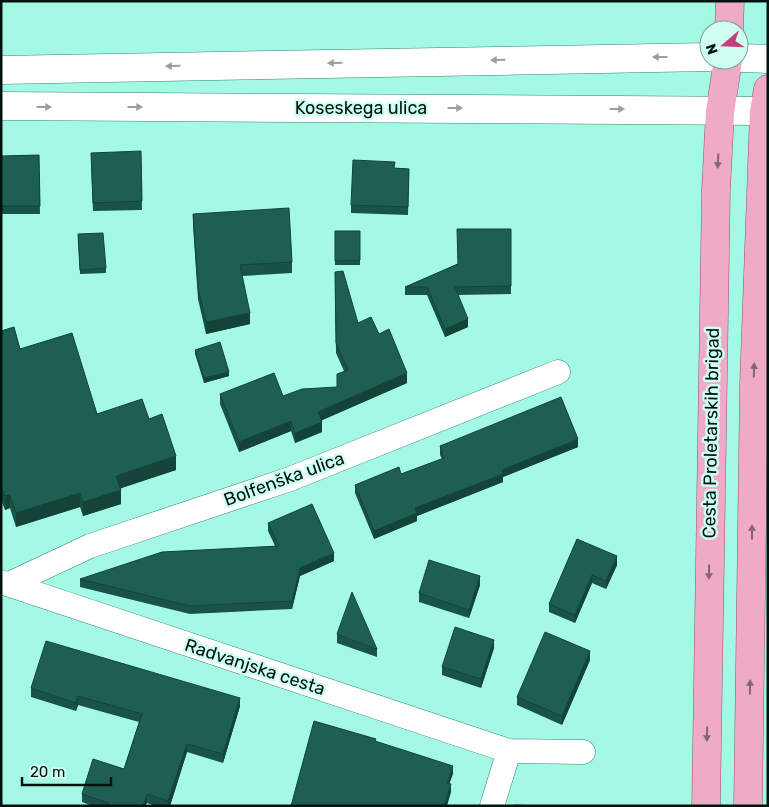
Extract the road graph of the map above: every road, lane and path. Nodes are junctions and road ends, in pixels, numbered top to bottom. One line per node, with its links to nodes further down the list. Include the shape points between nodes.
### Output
1 (730, 1): 2 (main road)
2 (729, 20)
3 (699, 57): 6 (street, one-way to 6)
4 (749, 58): 5 (street)
5 (768, 59)
6 (1, 70)
7 (726, 70): 10 (main road, Cesta Proletarskih brigad)
8 (767, 104): 10 (street, Koseskega ulica); 17 (main road, one-way to 8, via 754,384)
9 (1, 106): 10 (street, Koseskega ulica, one-way to 10)
10 (720, 112): 16 (main road, Cesta Proletarskih brigad, one-way to 16, via 714,274)
11 (558, 372): 12 (street, Bolfenška ulica, via 290,479 90,546)
12 (5, 583): 13 (street, Radvanjska cesta)
13 (509, 751): 14 (street, Radvanjska cesta); 15 (street)
14 (583, 752)
15 (492, 806)
16 (706, 806)
17 (748, 806)

